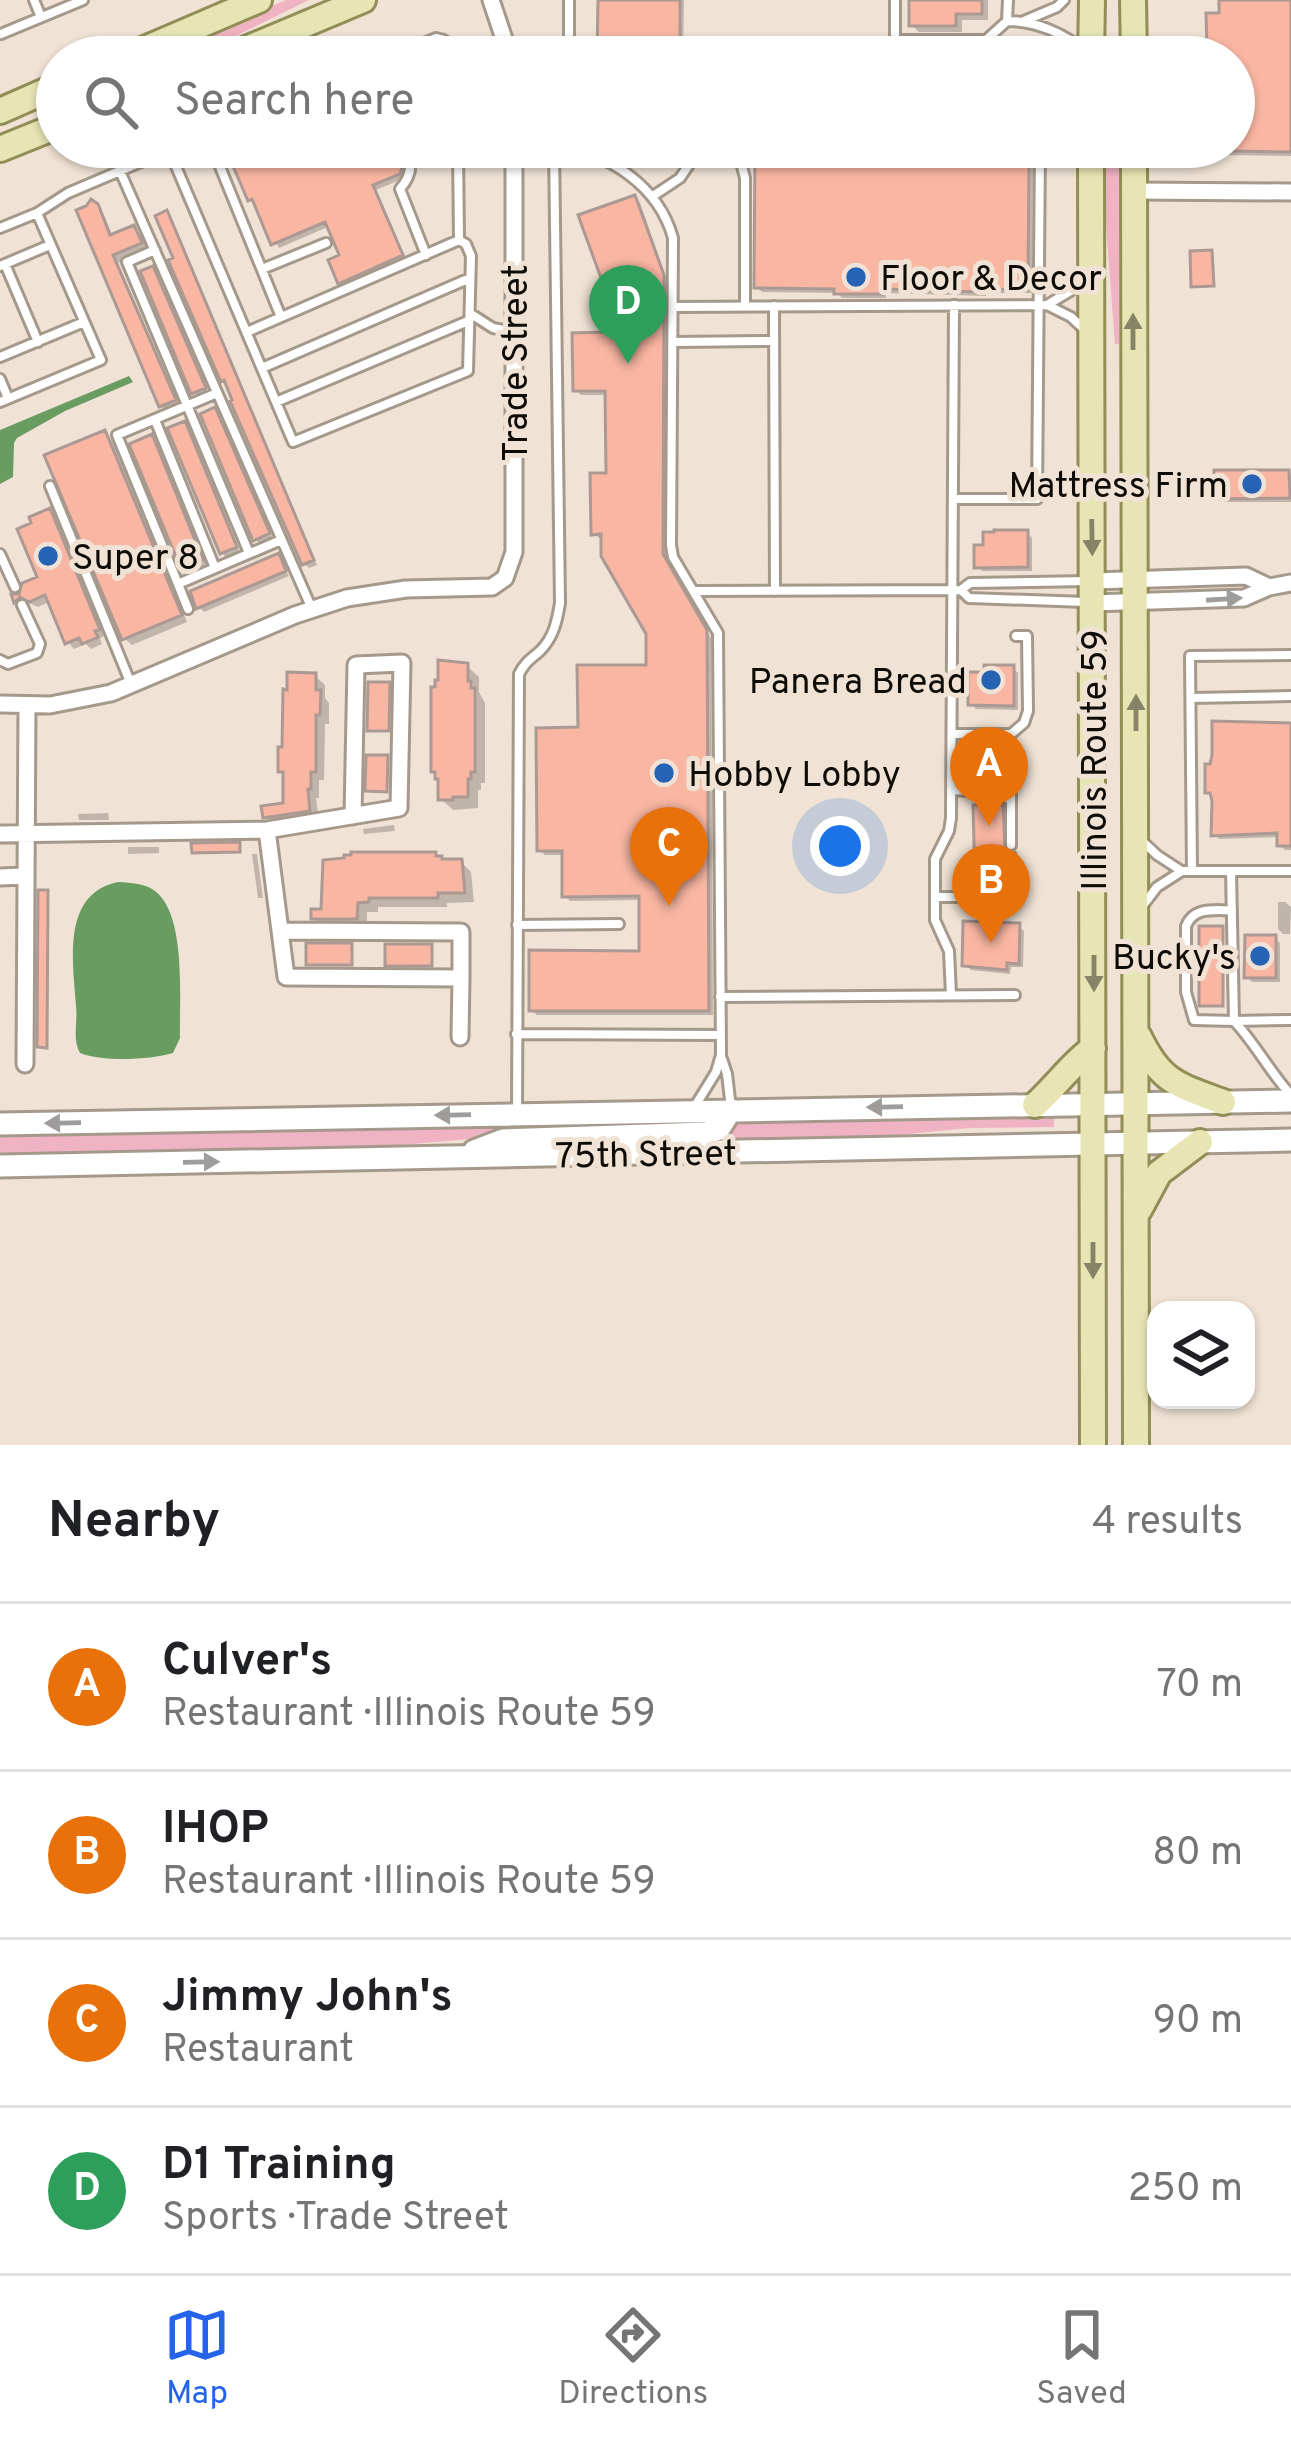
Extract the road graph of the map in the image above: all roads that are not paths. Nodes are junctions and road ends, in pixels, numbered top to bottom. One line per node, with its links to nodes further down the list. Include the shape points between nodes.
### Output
1 (34, 0): 13 (lane)
2 (83, 0): 12 (lane)
3 (259, 0): 17 (main road)
4 (363, 0): 18 (main road)
5 (491, 0): 19 (street)
6 (569, 0): 20 (lane)
7 (895, 0): 21 (lane)
8 (1008, 0): 14 (lane)
9 (1064, 0): 15 (lane)
10 (1092, 0): 24 (main road)
11 (1133, 0): 25 (main road)
12 (65, 3): 13 (lane)
13 (41, 17): 16 (lane)
14 (1007, 21): 15 (lane); 22 (lane)
15 (1024, 21): 23 (lane)
16 (0, 35)
17 (175, 36)
18 (277, 36)
19 (503, 36)
20 (569, 36)
21 (895, 36)
22 (990, 36)
23 (1065, 36)
24 (1091, 36)
25 (1134, 36)
26 (36, 95): 27 (main road)
27 (0, 111)
28 (36, 134): 29 (main road)
29 (0, 149)
30 (126, 168): 43 (lane)
31 (180, 168): 66 (lane)
32 (221, 168): 56 (lane)
33 (410, 168): 53 (lane, via 400,189)
34 (458, 168): 49 (lane)
35 (514, 168): 67 (street, Trade Street)
36 (555, 168): 124 (lane, via 560,603 555,629 519,674)
37 (616, 168): 46 (lane)
38 (686, 168): 46 (lane)
39 (742, 168): 60 (lane)
40 (1040, 168): 59 (lane)
41 (1091, 168): 54 (main road, Illinois Route 59)
42 (1134, 168): 44 (main road, Illinois Route 59)
43 (120, 171): 47 (lane); 52 (lane)
44 (1134, 191): 45 (street); 93 (main road, Illinois Route 59, one-way to 44)
45 (1291, 191)
46 (653, 196): 62 (lane, via 673,238)
47 (37, 213): 48 (lane); 51 (lane)
48 (0, 228)
49 (459, 240): 53 (lane); 57 (lane, via 470,256)
50 (326, 243): 56 (lane)
51 (50, 245): 55 (lane); 65 (lane)
52 (155, 250): 75 (lane); 78 (lane, via 127,262)
53 (426, 255): 63 (lane)
54 (1090, 263): 59 (lane, via 1072,290); 68 (main road, Illinois Route 59)
55 (3, 265): 69 (lane)
56 (262, 269): 63 (lane)
57 (470, 278): 64 (lane); 73 (lane)
58 (954, 305): 59 (lane); 61 (lane); 81 (lane)
59 (1043, 305): 68 (lane); 81 (lane, via 1037,499)
60 (746, 306): 61 (lane); 62 (lane)
61 (775, 306): 71 (lane)
62 (673, 307): 70 (lane)
63 (281, 317): 66 (lane)
64 (469, 317): 67 (lane); 77 (lane); 77 (lane, via 468,371 293,442)
65 (84, 322): 69 (lane); 76 (lane, via 101,360)
66 (247, 332): 73 (lane)
67 (514, 332): 97 (street, Trade Street, via 514,552 506,578 492,587 379,592)
68 (1090, 336): 94 (main road, Illinois Route 59, one-way to 94)
69 (38, 341): 72 (lane)
70 (673, 341): 71 (lane); 91 (lane, via 670,545)
71 (775, 341): 92 (lane)
72 (0, 357)
73 (262, 368): 77 (lane)
74 (0, 380): 76 (lane)
75 (217, 393): 78 (lane); 82 (lane)
76 (4, 400)
77 (276, 402)
78 (186, 407): 79 (lane); 84 (lane)
79 (154, 420): 85 (lane); 87 (lane, via 117,435)
80 (50, 486): 101 (lane)
81 (953, 499): 90 (lane)
82 (281, 540): 84 (lane); 97 (lane)
83 (0, 554): 88 (lane)
84 (249, 554): 85 (lane)
85 (215, 568): 87 (lane)
86 (1291, 583): 89 (street)
87 (178, 584): 96 (lane)
88 (14, 587)
89 (1269, 587): 93 (street, one-way to 89, via 1244,598); 93 (street, via 1246,576)
90 (957, 590): 92 (lane); 94 (lane, via 970,584); 94 (lane, via 969,598); 106 (lane)
91 (695, 591): 92 (lane); 129 (lane, via 718,633)
92 (775, 591)
93 (1135, 591): 94 (street); 94 (street); 114 (main road, Illinois Route 59, one-way to 93)
94 (1092, 592): 136 (main road, Illinois Route 59, one-way to 136)
95 (22, 604): 100 (lane, via 38,653)
96 (188, 609)
97 (312, 609): 101 (street)
98 (1016, 636): 106 (lane, via 1027,636 1024,723 1011,734)
99 (1291, 655): 103 (lane, via 1190,656)
100 (0, 660)
101 (132, 685): 105 (street)
102 (1291, 696): 103 (lane)
103 (1191, 698): 115 (lane)
104 (0, 704): 105 (street)
105 (27, 705): 113 (street)
106 (952, 734): 107 (lane)
107 (952, 753): 108 (lane); 109 (lane, via 1007,759)
108 (951, 790): 109 (lane); 120 (lane)
109 (1010, 800): 120 (lane, via 1011,887 1001,897)
110 (353, 816): 110 (street, via 399,808 402,663 356,665); 111 (street)
111 (267, 830): 113 (street); 125 (street)
112 (0, 834): 113 (street)
113 (26, 834): 118 (street)
114 (1137, 835): 115 (lane); 122 (main road, Illinois Route 59)
115 (1186, 871): 116 (lane); 122 (lane, via 1157,887)
116 (1231, 871): 117 (lane); 121 (lane)
117 (1291, 871)
118 (25, 876): 119 (street); 138 (street)
119 (0, 877)
120 (935, 898): 127 (lane)
121 (1232, 910): 131 (lane); 131 (lane, via 1190,917 1186,992 1194,1020)
122 (1137, 920): 132 (main road, Illinois Route 59)
123 (619, 924): 124 (lane)
124 (517, 925): 133 (lane)
125 (280, 931): 126 (street, via 286,977); 126 (street, via 461,932)
126 (461, 978): 135 (street)
127 (950, 995): 128 (lane); 129 (lane)
128 (1015, 995)
129 (720, 997): 134 (lane)
130 (1291, 1020): 131 (lane)
131 (1234, 1021): 139 (lane)
132 (1136, 1029): 140 (main road, via 1170,1082); 141 (main road, Illinois Route 59)
133 (516, 1034): 134 (lane); 146 (lane)
134 (720, 1035): 137 (lane)
135 (460, 1037)
136 (1094, 1048): 142 (main road); 143 (main road, Illinois Route 59)
137 (721, 1055): 144 (lane); 145 (lane)
138 (25, 1064)
139 (1291, 1098): 140 (main road, 75th Street)
140 (1223, 1102): 141 (main road, 75th Street)
141 (1136, 1104): 143 (main road, 75th Street); 151 (main road, Illinois Route 59)
142 (1035, 1105): 143 (main road, 75th Street); 144 (main road, 75th Street, one-way to 144)
143 (1094, 1105): 150 (main road, Illinois Route 59)
144 (731, 1110): 145 (main road, 75th Street); 152 (main road, via 707,1133 503,1140)
145 (689, 1111): 146 (main road, 75th Street)
146 (517, 1114): 147 (main road, 75th Street, one-way to 147)
147 (0, 1124)
148 (1291, 1140): 149 (main road, 75th Street)
149 (1200, 1142): 151 (main road, 75th Street); 154 (main road, via 1159,1174)
150 (1093, 1143): 151 (main road, 75th Street); 152 (main road, 75th Street); 155 (main road, Illinois Route 59, one-way to 155)
151 (1136, 1143): 154 (main road, Illinois Route 59)
152 (456, 1157): 153 (main road, 75th Street, one-way to 152)
153 (0, 1166)
154 (1135, 1218): 156 (main road, Illinois Route 59)
155 (1093, 1445)
156 (1136, 1445)

